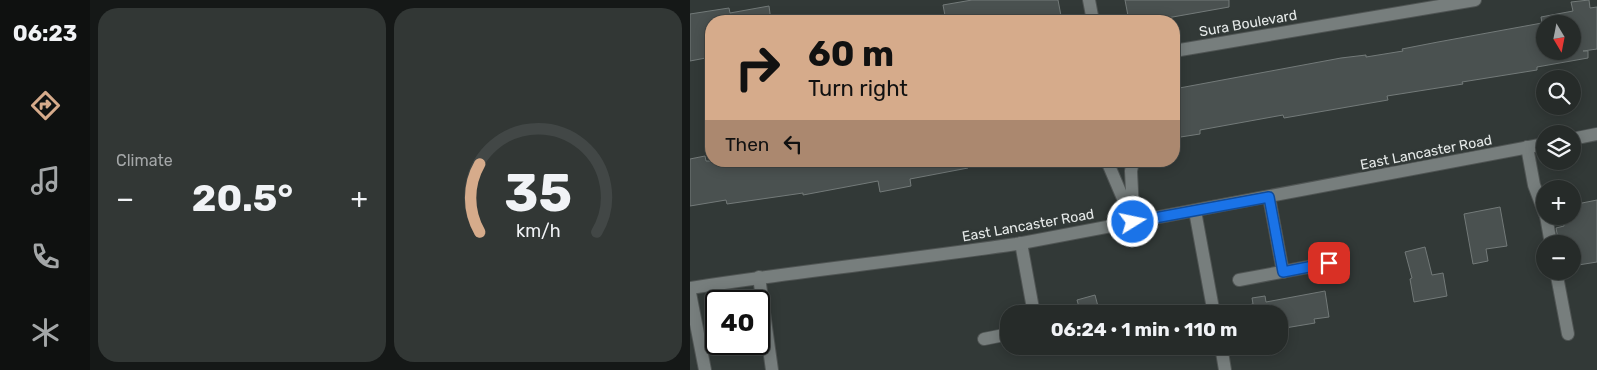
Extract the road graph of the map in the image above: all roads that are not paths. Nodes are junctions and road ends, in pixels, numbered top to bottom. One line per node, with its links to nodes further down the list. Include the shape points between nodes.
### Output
1 (1089, 0): 3 (street)
2 (1475, 0): 4 (street, Sura Boulevard)
3 (1092, 15)
4 (1180, 50)
5 (1597, 134): 6 (street)
6 (1581, 137)
7 (1536, 146): 8 (street, East Lancaster Road)
8 (1527, 148): 11 (street); 12 (street, East Lancaster Road)
9 (1110, 167): 14 (street)
10 (1132, 167): 14 (street)
11 (1536, 190)
12 (1269, 197): 13 (street, East Lancaster Road); 17 (street)
13 (1195, 211): 14 (street, East Lancaster Road); 24 (street)
14 (1133, 222): 15 (street, East Lancaster Road)
15 (1021, 243): 18 (street, East Lancaster Road); 23 (street)
16 (1329, 263): 17 (street)
17 (1283, 272): 19 (street)
18 (759, 277): 21 (street, East Lancaster Road); 30 (street)
19 (1239, 280)
20 (1558, 280): 25 (street)
21 (690, 288)
22 (690, 293): 29 (street)
23 (1032, 305)
24 (1212, 305)
25 (1568, 334)
26 (1000, 336): 27 (street)
27 (984, 339)
28 (1222, 355): 31 (street)
29 (705, 370)
30 (772, 370)
31 (1225, 370)

